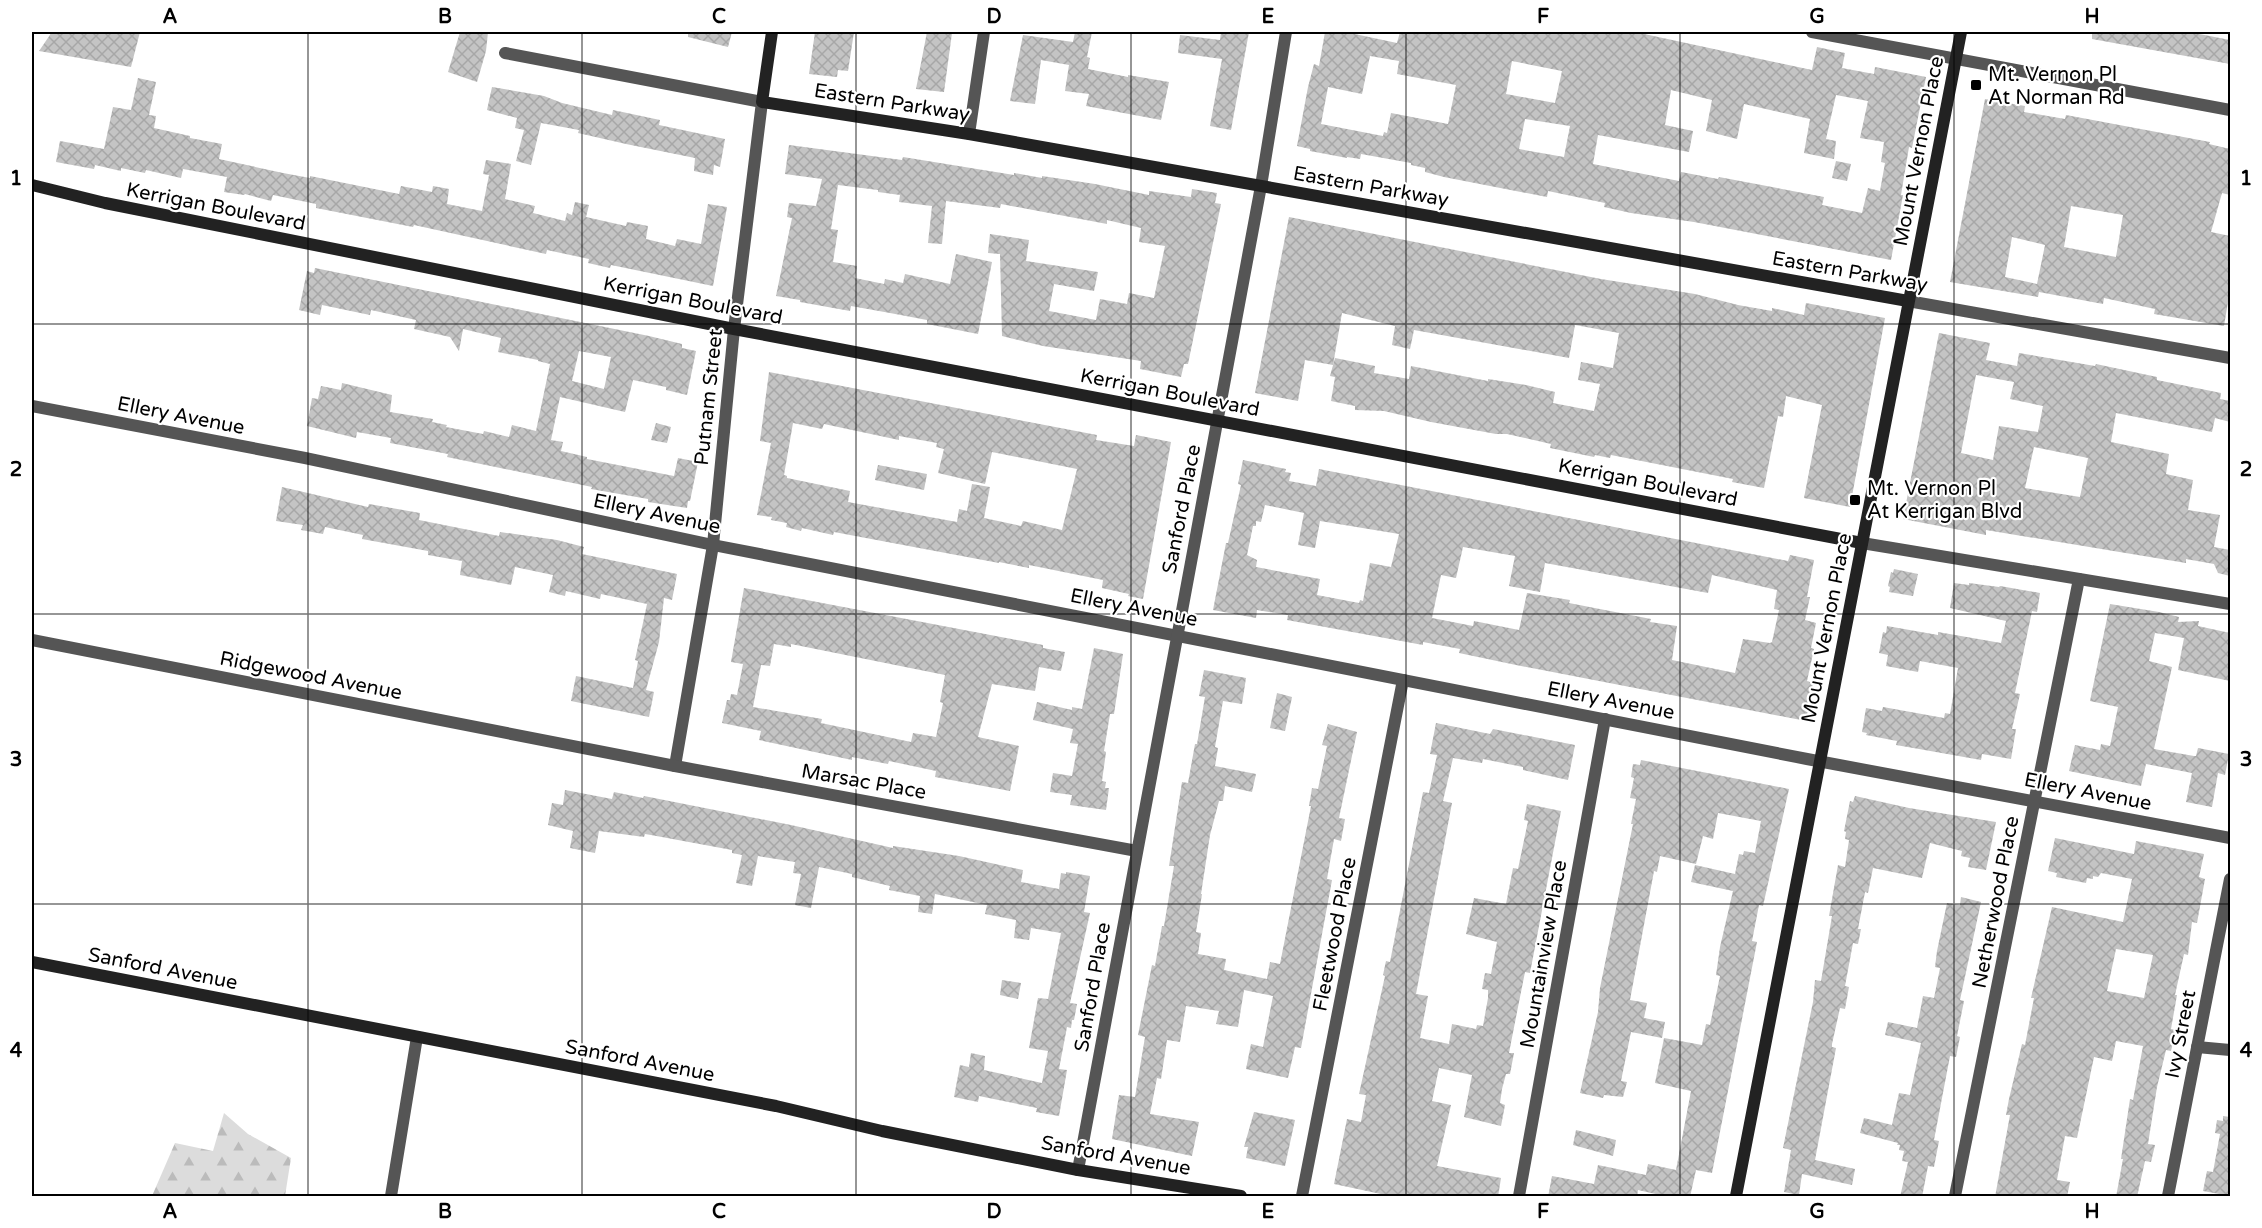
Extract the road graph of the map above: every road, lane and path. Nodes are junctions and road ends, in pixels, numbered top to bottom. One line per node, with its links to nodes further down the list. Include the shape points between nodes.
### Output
1 (772, 32): 8 (street, Putnam Street)
2 (984, 32): 10 (street)
3 (1286, 32): 12 (street, Sanford Place)
4 (1812, 32): 7 (street)
5 (1961, 32): 7 (street, Mount Vernon Place)
6 (506, 53): 8 (street, Eastern Parkway)
7 (1955, 60): 9 (street); 13 (street, Mount Vernon Place)
8 (762, 102): 10 (street, Eastern Parkway); 14 (street, Putnam Street)
9 (2230, 110)
10 (969, 134): 12 (street, Eastern Parkway)
11 (32, 185): 14 (street, Kerrigan Boulevard)
12 (1260, 186): 13 (street, Eastern Parkway); 17 (street, Sanford Place)
13 (1908, 302): 15 (street, Eastern Parkway); 18 (street, Mount Vernon Place)
14 (734, 329): 17 (street, Kerrigan Boulevard); 19 (street, Putnam Street)
15 (2230, 358)
16 (32, 405): 19 (street, Ellery Avenue, via 305,458)
17 (1217, 421): 18 (street, Kerrigan Boulevard); 22 (street, Sanford Place)
18 (1862, 543): 20 (street, Kerrigan Boulevard); 27 (street, Mount Vernon Place)
19 (713, 545): 22 (street, Ellery Avenue); 28 (street, Putnam Street)
20 (2079, 579): 21 (street, Kerrigan Boulevard); 29 (street, Netherwood Place)
21 (2230, 604)
22 (1177, 635): 24 (street, Ellery Avenue); 31 (street, Sanford Place)
23 (32, 639): 26 (street, Ridgewood Avenue)
24 (1403, 680): 25 (street, Ellery Avenue); 40 (street, Fleetwood Place)
25 (1605, 719): 27 (street, Ellery Avenue); 41 (street, Mountainview Place)
26 (584, 748): 28 (street, Marsac Place)
27 (1820, 761): 29 (street, Ellery Avenue); 42 (street, Mount Vernon Place)
28 (675, 766): 31 (street, Marsac Place)
29 (2035, 801): 30 (street, Ellery Avenue); 43 (street, Netherwood Place)
30 (2230, 838)
31 (1137, 851): 37 (street, Sanford Place)
32 (2230, 879): 35 (street, Ivy Street)
33 (32, 962): 34 (street, Sanford Avenue)
34 (417, 1037): 37 (street, Sanford Avenue, via 776,1106); 38 (street)
35 (2198, 1047): 36 (street); 44 (street, Ivy Street)
36 (2230, 1050)
37 (1078, 1170): 39 (street, Sanford Avenue)
38 (391, 1197)
39 (1241, 1197)
40 (1302, 1197)
41 (1519, 1197)
42 (1736, 1197)
43 (1955, 1197)
44 (2168, 1197)

